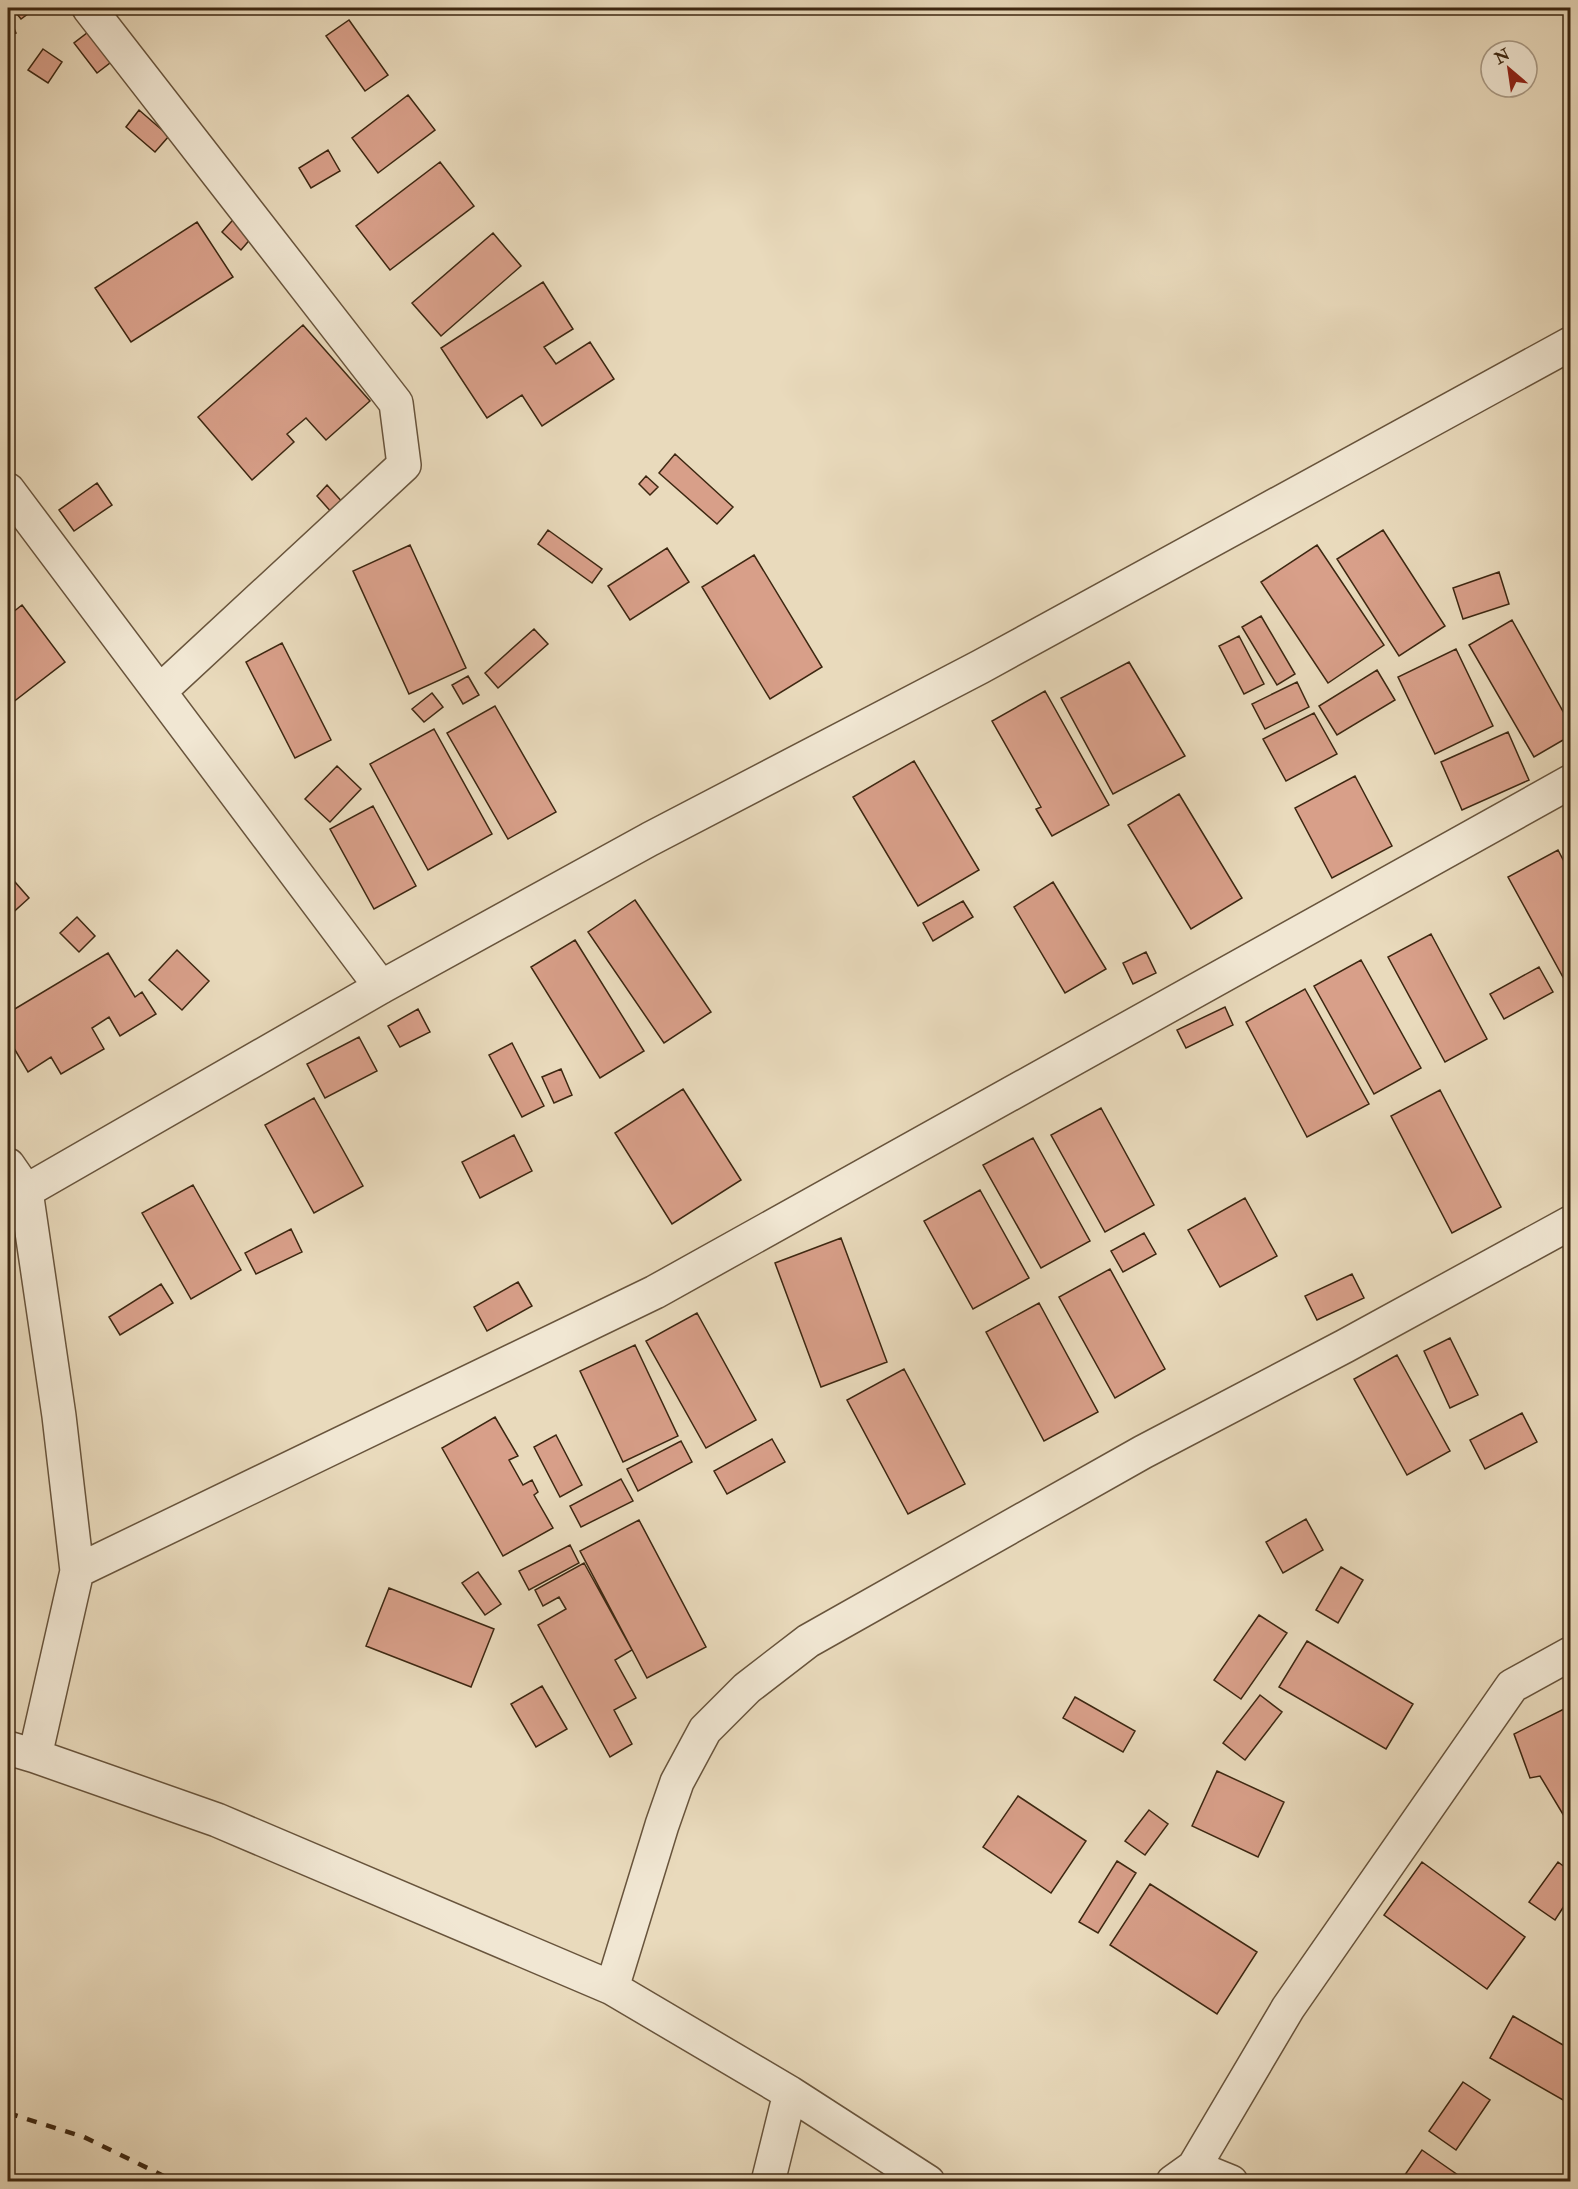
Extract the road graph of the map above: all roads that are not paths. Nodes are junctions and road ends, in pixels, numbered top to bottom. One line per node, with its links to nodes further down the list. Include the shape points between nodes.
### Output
1 (89, 8): 4 (street, via 396,403 404,465)
2 (1570, 344): 6 (street, via 980,667 650,839)
3 (8, 490): 4 (street)
4 (160, 691): 6 (street)
5 (1570, 782): 9 (street, via 655,1292)
6 (381, 987): 7 (street)
7 (17, 1178): 9 (street, via 59,1416)
8 (1570, 1223): 12 (street, via 1143,1452 808,1641 747,1688 705,1730 677,1782)
9 (77, 1571): 11 (street)
10 (1570, 1654): 14 (street, via 1512,1686 1288,2008)
11 (21, 1752): 12 (street, via 217,1821)
12 (612, 1988): 13 (street)
13 (790, 2093): 15 (street); 16 (street)
14 (1183, 2174): 17 (street)
15 (768, 2181)
16 (928, 2181)
17 (1231, 2181)

